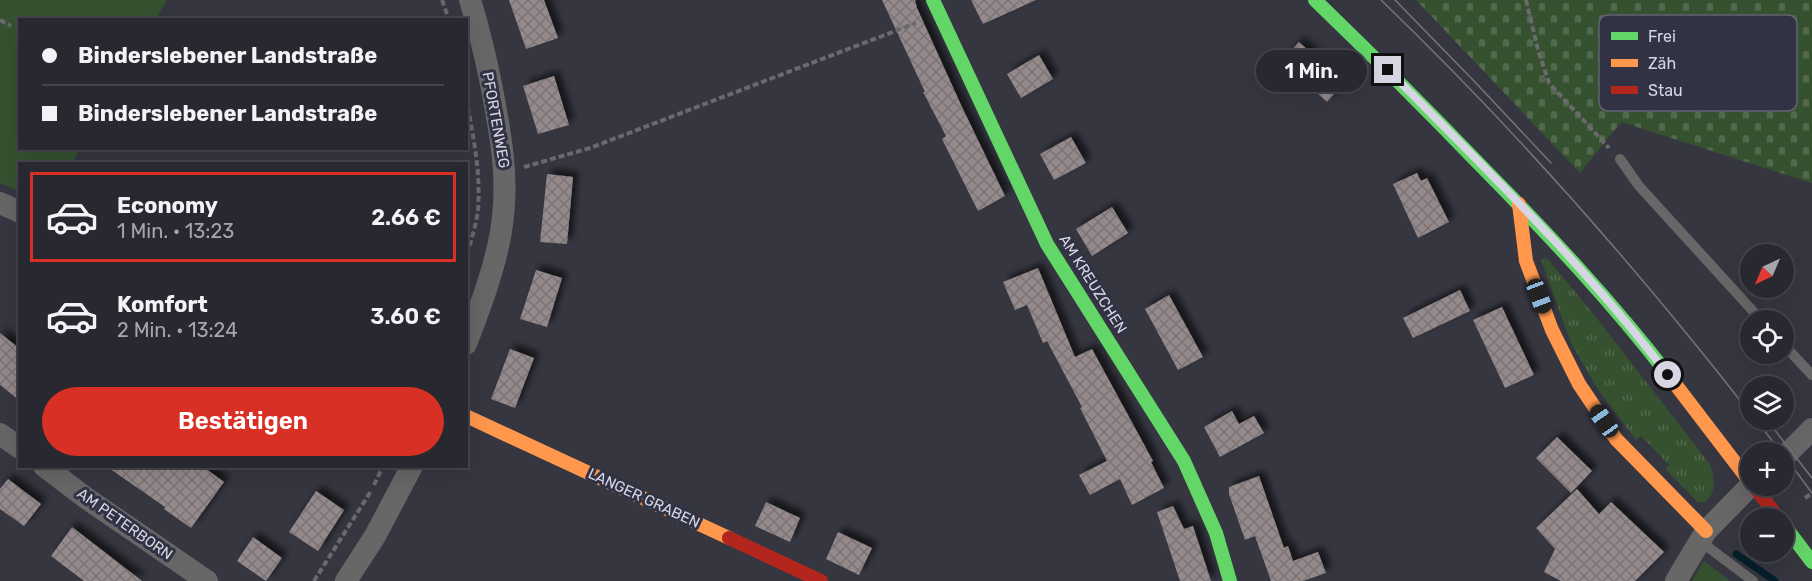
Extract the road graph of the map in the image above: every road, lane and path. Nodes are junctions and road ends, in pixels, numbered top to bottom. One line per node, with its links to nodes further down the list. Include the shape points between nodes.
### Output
1 (442, 0): 7 (path)
2 (470, 0): 12 (street, PFORTENWEG, via 480,31)
3 (933, 0): 6 (street, AM KREUZCHEN)
4 (1315, 0): 14 (street)
5 (1526, 0): 11 (path, via 1549,83)
6 (939, 14): 12 (path, via 590,148); 42 (street, AM KREUZCHEN, via 1047,244 1184,461 1216,533)
7 (448, 18)
8 (0, 20): 9 (path)
9 (11, 26)
10 (468, 108): 16 (path, via 476,148 478,192)
11 (1620, 159): 17 (lane, via 1639,186)
12 (506, 172): 18 (street, PFORTENWEG, via 503,219 490,275)
13 (0, 203): 15 (street)
14 (1519, 204): 29 (street, via 1630,325); 35 (street, via 1526,261 1552,330 1579,384 1616,439)
15 (18, 211)
16 (468, 252)
17 (1752, 310)
18 (468, 338)
19 (1794, 356): 20 (lane)
20 (1812, 375)
21 (468, 417): 41 (street, LANGER GRABEN)
22 (1812, 429): 25 (street)
23 (0, 434): 24 (street)
24 (18, 447)
25 (1794, 447)
26 (47, 468): 38 (street, AM PETERBORN)
27 (382, 468): 39 (path)
28 (411, 468): 40 (street)
29 (1740, 469)
30 (1812, 493): 33 (path)
31 (1741, 496): 35 (street)
32 (1761, 496): 34 (street)
33 (1805, 498)
34 (1770, 508)
35 (1703, 536): 43 (street); 44 (lane)
36 (1794, 538): 37 (street)
37 (1812, 562)
38 (207, 581)
39 (314, 581)
40 (346, 581)
41 (821, 581)
42 (1230, 581)
43 (1676, 581)
44 (1753, 581)

